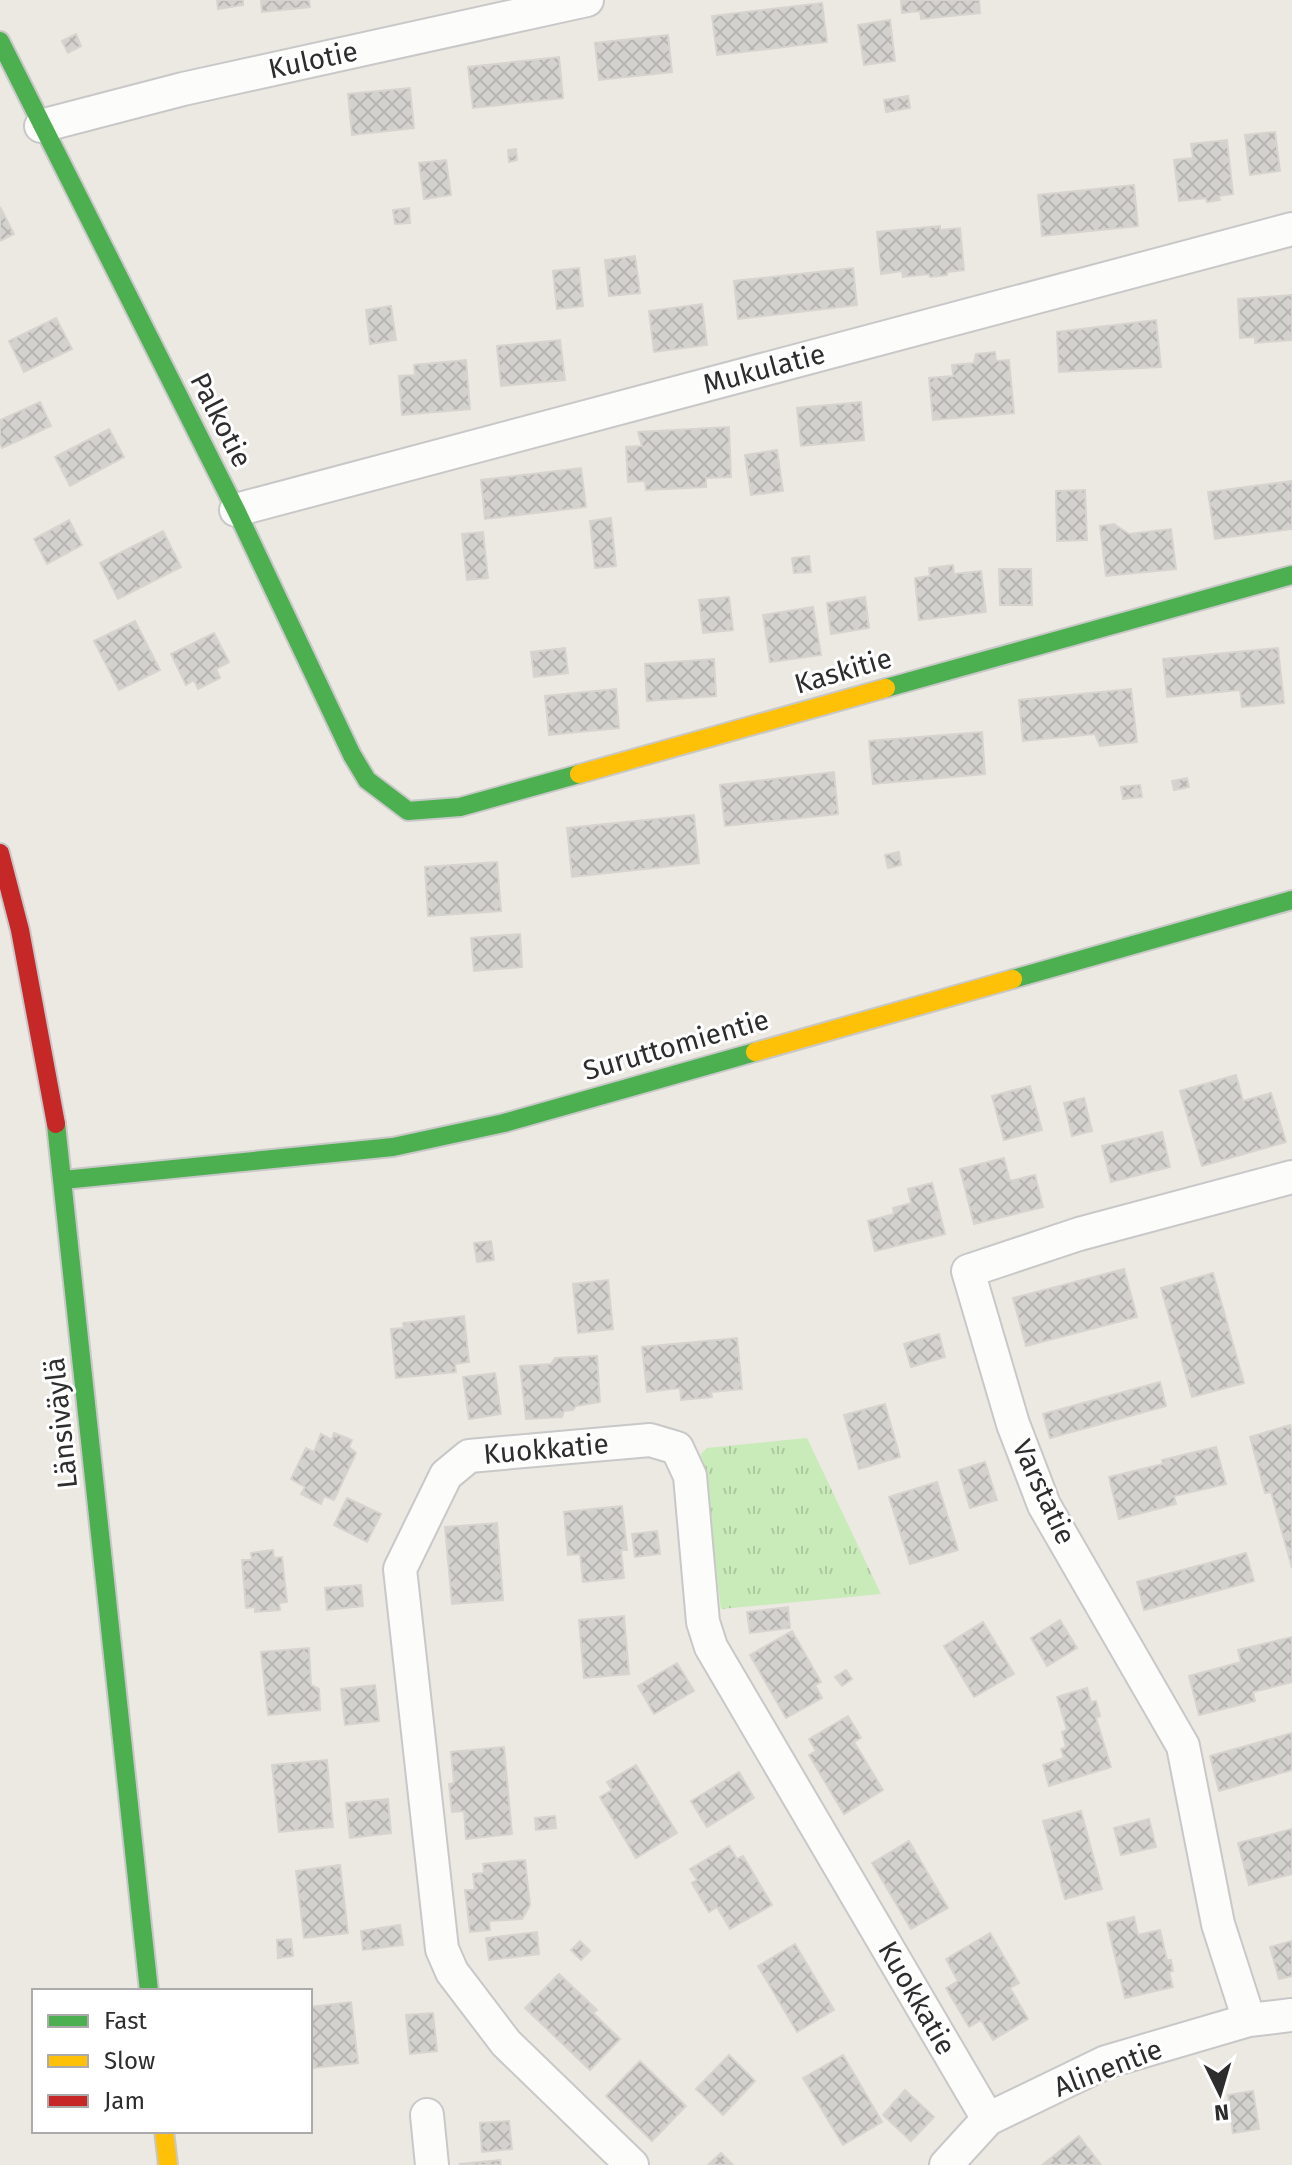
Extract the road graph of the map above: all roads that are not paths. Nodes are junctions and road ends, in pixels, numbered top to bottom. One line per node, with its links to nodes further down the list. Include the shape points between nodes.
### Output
1 (587, 0): 3 (street, Kulotie, via 183,89)
2 (0, 41): 3 (street, Palkotie)
3 (41, 126): 5 (street, Palkotie)
4 (1292, 229): 5 (street, Mukulatie)
5 (236, 510): 7 (street, Palkotie, via 360,768 367,780)
6 (1292, 575): 7 (street, Kaskitie, via 460,807)
7 (408, 811)
8 (0, 853): 11 (street, Länsiväylä, via 26,961)
9 (1292, 900): 11 (street, Suruttomientie, via 504,1123 393,1147)
10 (1292, 1177): 14 (street, Varstatie, via 1079,1234 968,1271 1013,1424 1044,1505 1183,1746 1218,1924)
11 (63, 1180): 12 (street, Länsiväylä)
12 (149, 1989)
13 (1292, 2015): 14 (street, Alinentie)
14 (1249, 2020): 16 (street, Alinentie, via 1106,2062)
15 (427, 2115): 19 (street)
16 (988, 2119): 20 (street, Kuokkatie, via 711,1647 703,1622 690,1476 677,1448 650,1440 469,1456 446,1475 400,1569 442,1949 452,1972 506,2043); 21 (street, Alinentie)
17 (164, 2133): 18 (street)
18 (168, 2165)
19 (432, 2165)
20 (632, 2165)
21 (946, 2165)

